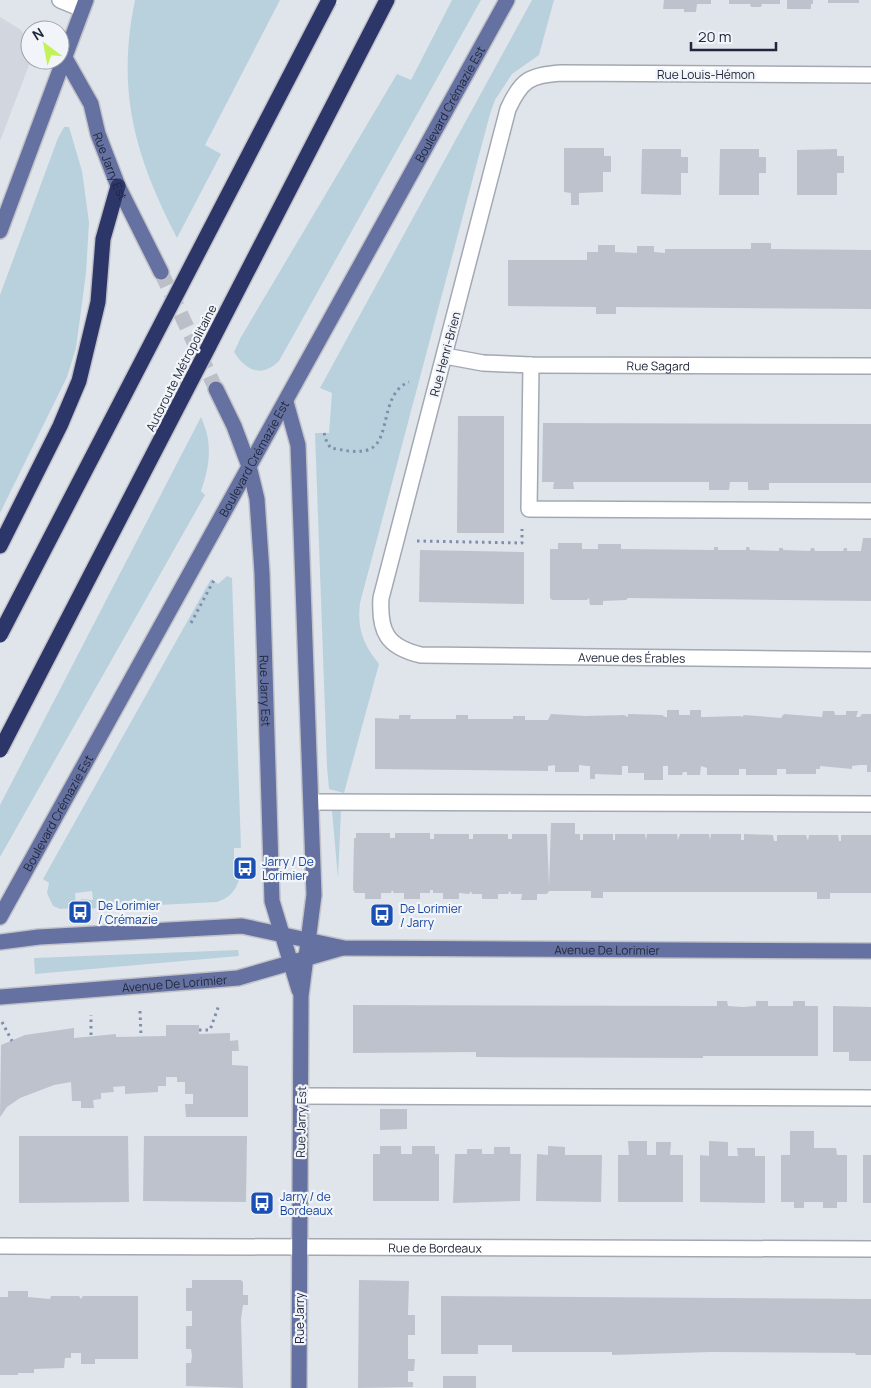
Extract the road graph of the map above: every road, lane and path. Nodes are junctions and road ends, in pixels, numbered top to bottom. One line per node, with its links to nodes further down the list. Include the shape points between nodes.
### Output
1 (60, 0): 5 (street)
2 (329, 0): 26 (highway, bridge)
3 (387, 0): 29 (highway, Autoroute Métropolitaine, bridge)
4 (507, 0): 19 (main road, Boulevard Crémazie Est)
5 (84, 5): 6 (main road)
6 (70, 44)
7 (70, 67): 11 (main road, Rue Jarry Est, via 91,104 98,134)
8 (60, 70): 12 (main road)
9 (542, 74): 10 (street, Rue Louis-Hémon); 14 (street, Rue Henri-Brien, via 525,81 508,109)
10 (871, 75)
11 (118, 186): 13 (main road, Rue Jarry Est); 25 (highway, via 103,239 98,302 79,381)
12 (0, 231)
13 (161, 272)
14 (445, 356): 15 (street, Rue Sagard, via 483,363); 27 (street, Rue Henri-Brien, via 381,598 382,623)
15 (531, 365): 16 (street, Rue Sagard); 22 (street, via 529,509)
16 (871, 366)
17 (409, 382): 20 (path, via 399,386 393,394 381,433 370,449 331,448)
18 (216, 390): 21 (main road, Rue Jarry Est)
19 (286, 402): 21 (main road, Boulevard Crémazie Est); 30 (main road, Rue Jarry Est, via 298,445)
20 (324, 433)
21 (249, 466): 32 (main road, Boulevard Crémazie Est); 33 (main road, Rue Jarry Est, via 259,513 272,901)
22 (871, 511)
23 (522, 526): 24 (path, via 522,542)
24 (414, 541)
25 (0, 546)
26 (0, 635)
27 (394, 645): 28 (street, Avenue des Érables, via 421,655)
28 (871, 660)
29 (0, 750)
30 (312, 802): 31 (street); 34 (main road, Rue Jarry Est, via 314,895)
31 (871, 804)
32 (0, 918)
33 (283, 935): 34 (main road, Avenue De Lorimier); 35 (main road, Avenue De Lorimier, via 242,926); 39 (main road, Rue Jarry Est)
34 (308, 940): 36 (main road, Avenue De Lorimier); 38 (main road, Rue Jarry Est)
35 (0, 942)
36 (344, 948): 37 (main road, Avenue De Lorimier); 38 (main road, Avenue De Lorimier)
37 (871, 951)
38 (306, 960): 39 (main road, Avenue De Lorimier); 40 (main road, Rue Jarry Est)
39 (292, 964): 40 (main road, Rue Jarry Est); 41 (main road, Avenue De Lorimier, via 238,978)
40 (301, 996): 50 (main road, Rue Jarry Est)
41 (0, 997)
42 (219, 1004): 46 (path, via 210,1030)
43 (140, 1011): 48 (path)
44 (91, 1015): 47 (path)
45 (2, 1022): 49 (path)
46 (199, 1030)
47 (90, 1035)
48 (140, 1036)
49 (12, 1040)
50 (301, 1096): 51 (street); 53 (main road, Rue Jarry Est)
51 (871, 1098)
52 (0, 1246): 53 (street, Rue de Bordeaux)
53 (300, 1247): 54 (street, Rue de Bordeaux); 55 (main road, Rue Jarry)
54 (871, 1249)
55 (299, 1388)

